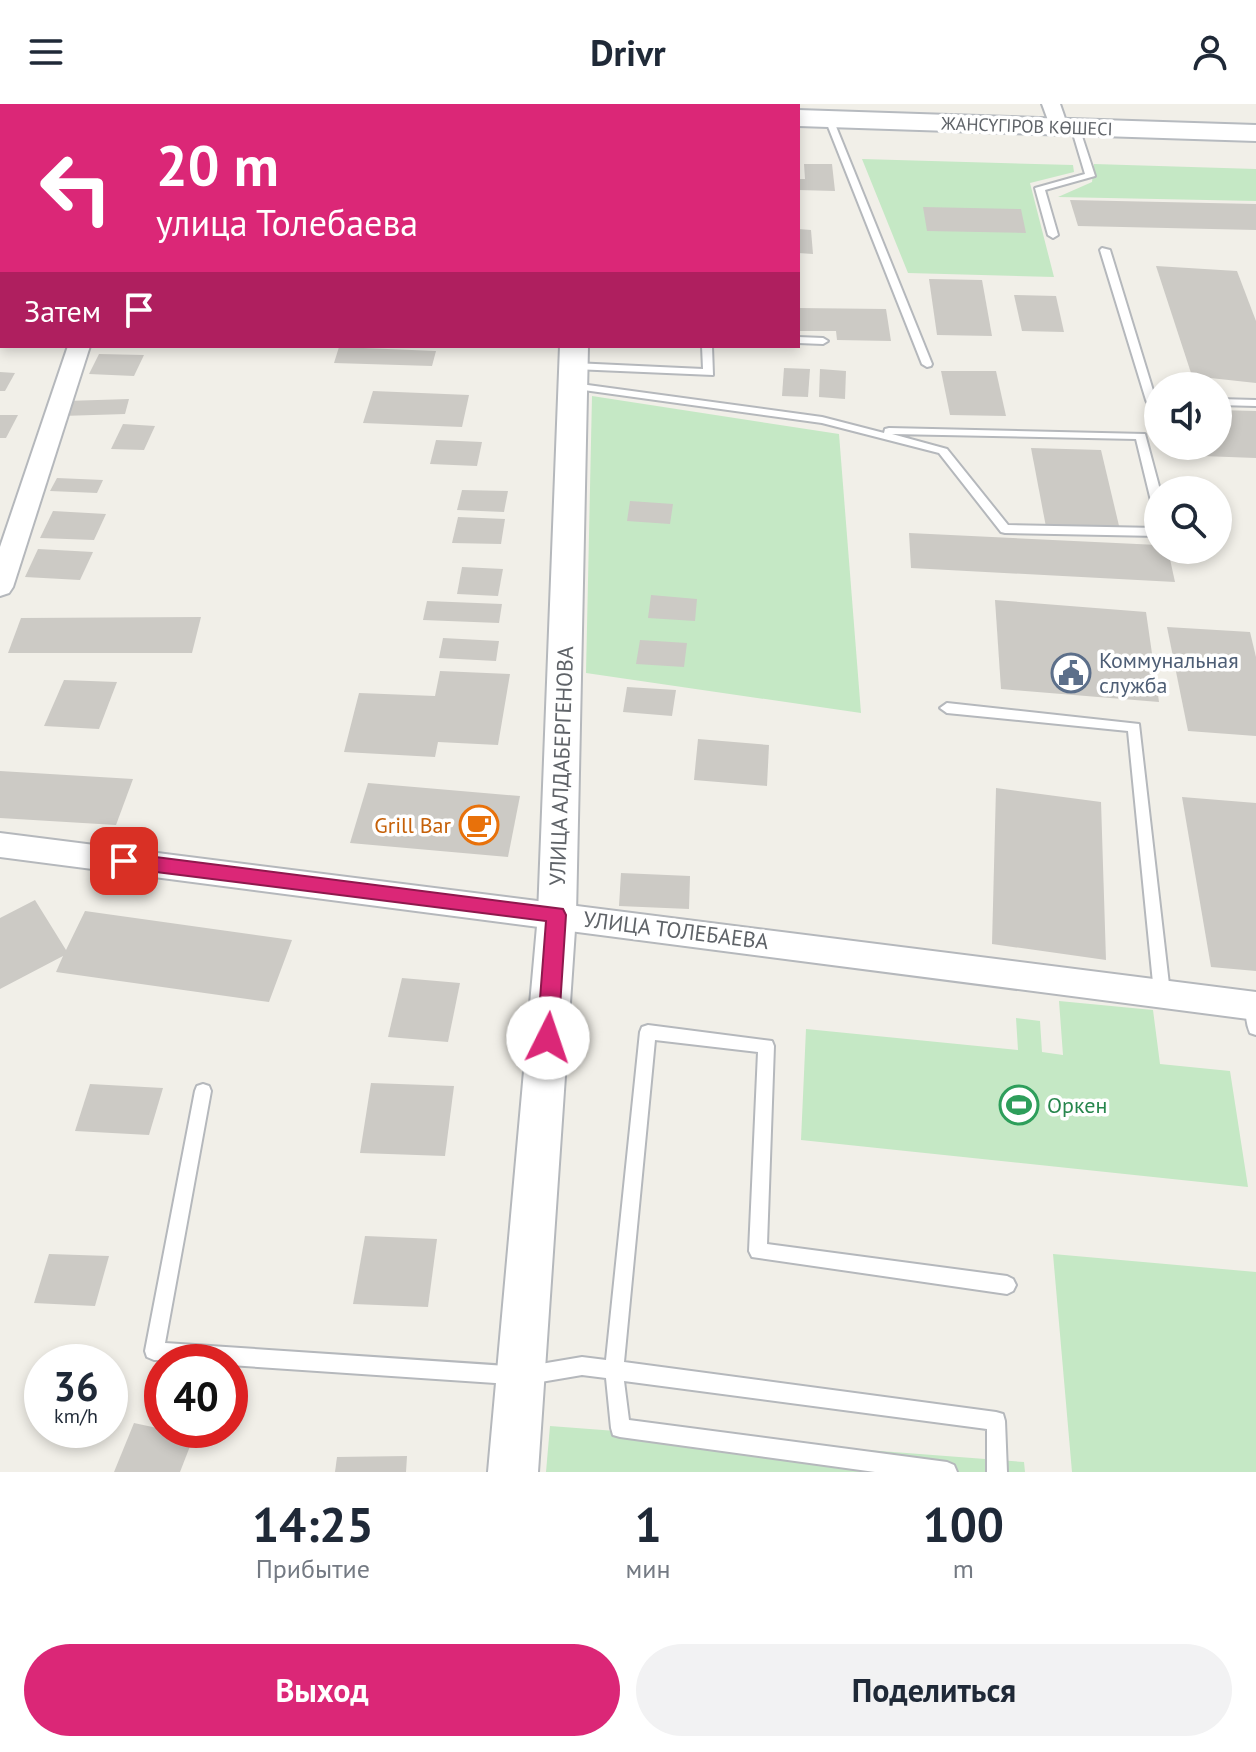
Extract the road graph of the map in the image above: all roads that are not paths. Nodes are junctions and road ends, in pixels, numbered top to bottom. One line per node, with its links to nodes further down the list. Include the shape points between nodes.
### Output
1 (800, 118): 2 (main road, ЖАНСҮГІРОВ КӨШЕСІ)
2 (829, 119): 3 (main road, ЖАНСҮГІРОВ КӨШЕСІ); 11 (lane)
3 (1062, 119): 4 (main road, ЖАНСҮГІРОВ КӨШЕСІ); 5 (lane, via 1090,176 1040,188)
4 (1256, 133)
5 (1053, 235)
6 (1105, 250): 13 (lane)
7 (800, 340): 8 (lane)
8 (823, 341)
9 (78, 348): 19 (street)
10 (707, 348): 12 (lane, via 709,373)
11 (927, 364)
12 (574, 366): 16 (lane); 22 (street, УЛИЦА АЛДАБЕРГЕНОВА)
13 (1144, 377)
14 (1232, 402): 15 (lane)
15 (1256, 403)
16 (864, 430): 17 (lane, via 1141,436); 18 (lane, via 943,451 1005,529)
17 (1151, 476)
18 (1144, 532)
19 (0, 587)
20 (947, 708): 23 (lane, via 1134,727)
21 (0, 845): 22 (street, УЛИЦА ТОЛЕБАЕВА)
22 (557, 915): 23 (street, УЛИЦА ТОЛЕБАЕВА); 28 (street, УЛИЦА АЛДАБЕРГЕНОВА)
23 (1162, 993): 24 (street, УЛИЦА ТОЛЕБАЕВА)
24 (1255, 1013)
25 (203, 1091): 28 (lane, via 154,1351)
26 (1007, 1285): 27 (lane, via 758,1251 766,1046 648,1032)
27 (614, 1370): 28 (lane, via 582,1366); 30 (lane, via 620,1428); 31 (lane, via 996,1421)
28 (523, 1376): 29 (street, УЛИЦА АЛДАБЕРГЕНОВА)
29 (513, 1472)
30 (947, 1472)
31 (997, 1472)

